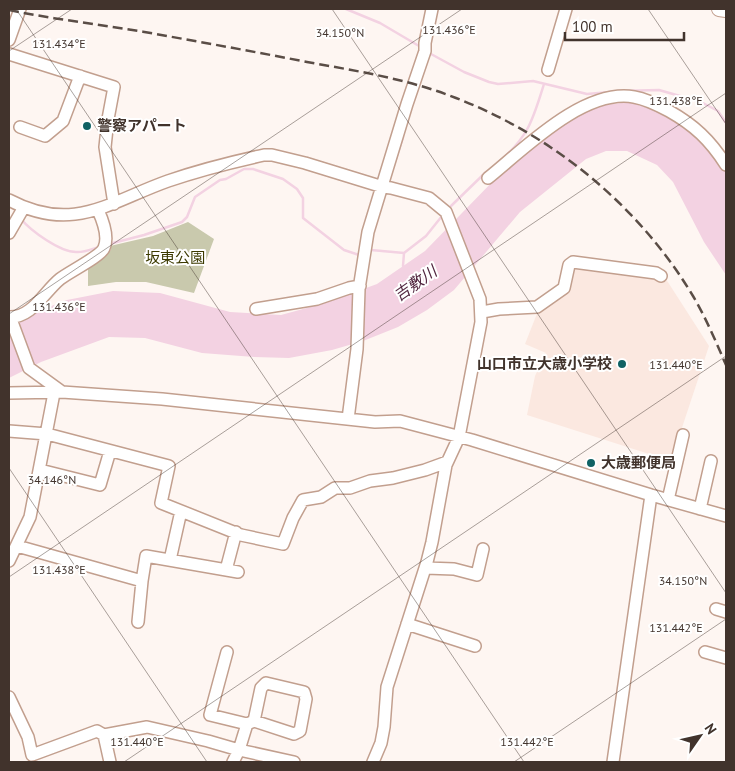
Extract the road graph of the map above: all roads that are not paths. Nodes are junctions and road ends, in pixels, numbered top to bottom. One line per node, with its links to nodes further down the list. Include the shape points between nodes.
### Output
1 (20, 9): 6 (street)
2 (432, 9): 13 (street, via 425,51)
3 (566, 9): 8 (street)
4 (720, 9): 5 (main road)
5 (726, 10)
6 (9, 40)
7 (9, 54): 9 (street)
8 (548, 70)
9 (80, 76): 10 (street, via 63,121 45,136); 15 (street, via 114,87 105,147)
10 (20, 127)
11 (726, 165): 12 (street, via 716,149 690,123 650,102 616,97 570,114)
12 (488, 178)
13 (383, 187): 15 (street, via 297,161 264,155 190,174); 20 (street, via 368,232); 22 (street, via 429,198 446,212 472,275)
14 (9, 200): 16 (street)
15 (114, 204): 17 (street)
16 (24, 207): 17 (street, via 39,213 60,215); 18 (street)
17 (98, 210): 23 (street, via 106,240 102,252 59,280 26,314)
18 (9, 233)
19 (662, 276): 22 (street, via 573,262 569,265 564,288 537,307)
20 (359, 288): 21 (street, via 349,288 317,299); 26 (street, via 357,348)
21 (256, 308)
22 (482, 312): 30 (street)
23 (10, 319): 25 (street, via 29,368)
24 (9, 392): 25 (street)
25 (58, 392): 26 (street, via 162,399); 28 (street)
26 (348, 419): 30 (street, via 400,422)
27 (9, 431): 28 (street)
28 (46, 434): 31 (street); 34 (street)
29 (683, 435): 36 (street)
30 (459, 437): 33 (street); 35 (street)
31 (110, 451): 34 (street, via 100,485); 38 (street, via 169,466 161,504)
32 (711, 461): 37 (street)
33 (447, 462): 40 (street, via 350,488 335,488 321,497 303,500 283,544); 45 (street)
34 (40, 470): 41 (street, via 30,517)
35 (651, 495): 36 (street); 63 (street)
36 (668, 500): 37 (street)
37 (700, 509): 39 (street)
38 (181, 511): 40 (street); 43 (street)
39 (726, 516)
40 (236, 532): 46 (street)
41 (17, 546): 44 (street); 48 (street)
42 (483, 549): 45 (street, via 477,575)
43 (170, 560): 46 (street); 48 (street, via 146,556)
44 (9, 561)
45 (426, 568): 50 (street)
46 (226, 570): 47 (street)
47 (238, 572)
48 (142, 581): 49 (street)
49 (138, 622)
50 (407, 624): 51 (street); 62 (street, via 387,687 384,727)
51 (475, 646)
52 (227, 652): 56 (street, via 210,715)
53 (705, 652): 54 (street)
54 (726, 658)
55 (9, 697): 57 (street, via 28,737 32,755 97,731)
56 (251, 723): 56 (street, via 261,688 266,683 304,692 306,699 300,731 294,734); 58 (street)
57 (104, 735): 58 (street, via 147,727); 59 (street)
58 (239, 750): 60 (street); 61 (street)
59 (110, 762)
60 (232, 762)
61 (294, 762)
62 (374, 762)
63 (613, 762)

